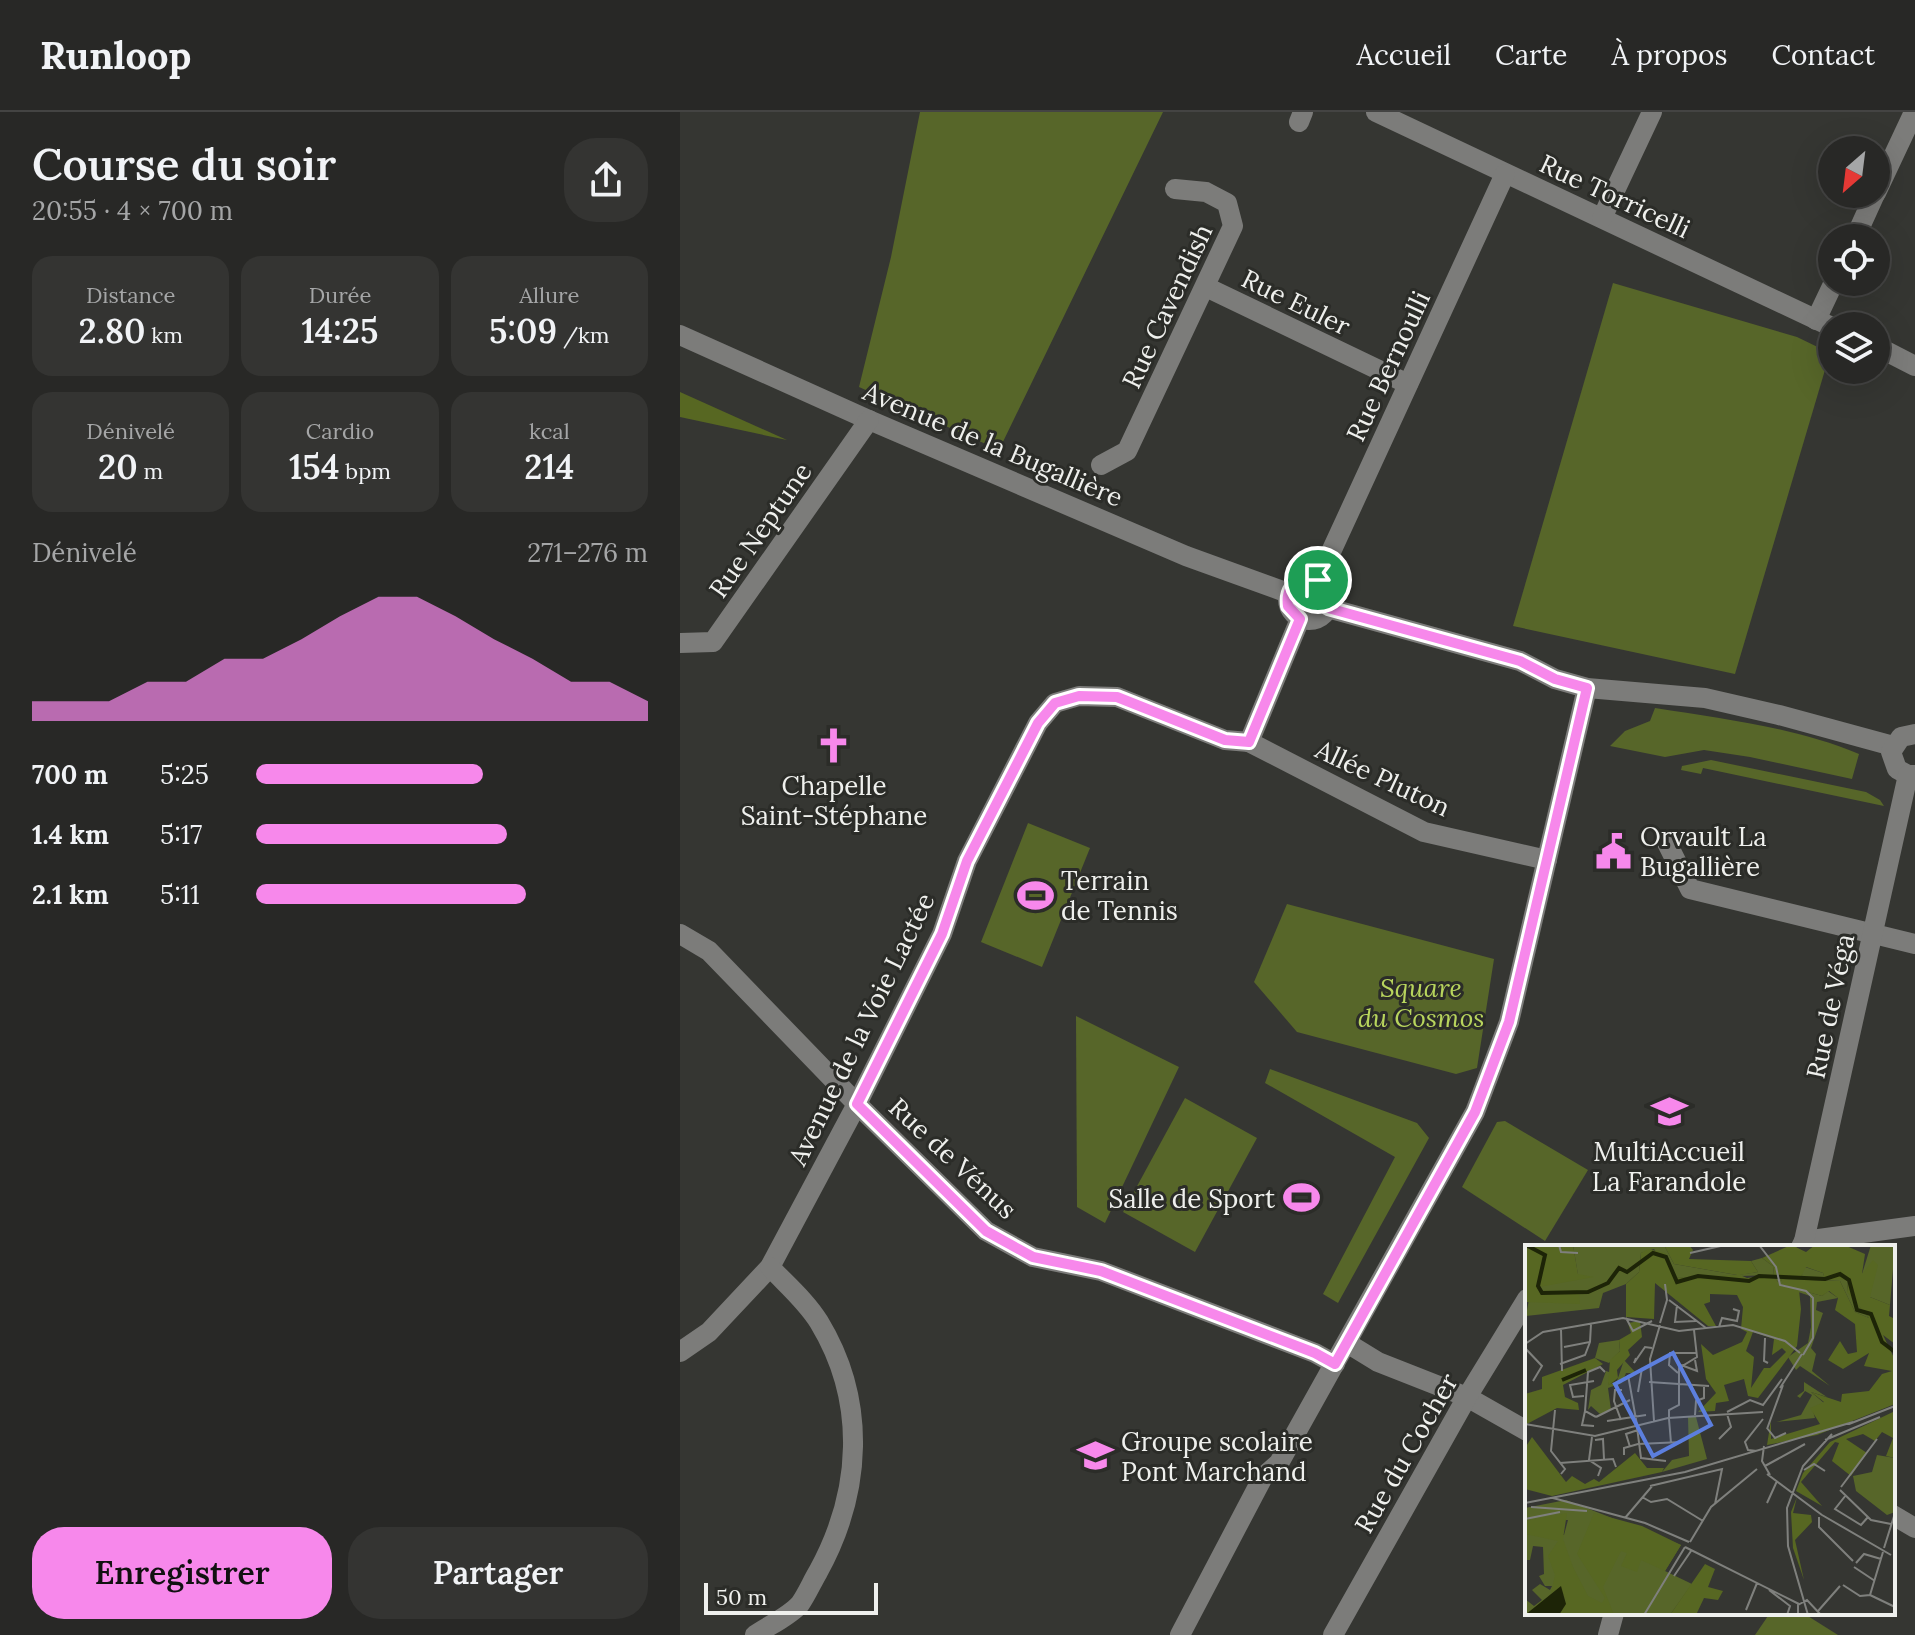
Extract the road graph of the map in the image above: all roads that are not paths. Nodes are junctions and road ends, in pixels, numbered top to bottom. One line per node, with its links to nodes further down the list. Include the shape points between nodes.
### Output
1 (1376, 112): 5 (street, Rue Torricelli)
2 (1652, 112): 7 (street)
3 (1914, 112): 4 (street)
4 (1890, 164)
5 (1505, 174): 7 (street, Rue Torricelli); 13 (street, Rue Bernoulli)
6 (1175, 189): 8 (street, Rue Cavendish, via 1206,192 1227,203 1233,226)
7 (1602, 218): 9 (street, Rue Torricelli)
8 (1206, 287): 13 (street, Rue Euler); 15 (street, Rue Cavendish, via 1127,451)
9 (1818, 321)
10 (680, 335): 14 (street, Avenue de la Bugallière)
11 (1890, 353): 12 (street)
12 (1915, 366)
13 (1408, 384): 16 (street, Rue Bernoulli)
14 (869, 420): 17 (street, Avenue de la Bugallière, via 1186,556); 20 (street, Rue Neptune, via 713,642)
15 (1101, 465)
16 (1318, 580): 17 (street, via 1304,578); 18 (street, via 1330,595)
17 (1288, 593): 19 (street, via 1288,606)
18 (1328, 608): 19 (street, via 1320,618); 21 (street, via 1520,661)
19 (1300, 619): 23 (street)
20 (680, 643)
21 (1587, 688): 24 (street, via 1705,698); 27 (street)
22 (1915, 734): 24 (street, via 1901,737)
23 (1249, 742): 27 (street, Allée Pluton, via 1424,832); 31 (street, Avenue de la Voie Lactée, via 1225,740 1117,697 1079,696 1055,703 1038,723 967,861 942,934)
24 (1893, 746): 25 (street, via 1893,764)
25 (1911, 775): 29 (street, Rue de Véga)
26 (1667, 843): 29 (street, via 1690,889)
27 (1547, 860): 36 (street, via 1509,1022 1475,1112)
28 (680, 934): 31 (street, Rue de Vénus, via 709,951)
29 (1872, 934): 30 (street); 33 (street, Rue de Véga)
30 (1915, 944)
31 (857, 1104): 34 (street, Avenue de la Voie Lactée); 38 (street, Rue de Vénus, via 986,1231 1033,1257 1101,1271)
32 (1915, 1226): 33 (street)
33 (1803, 1244)
34 (770, 1267): 37 (street, Avenue de la Voie Lactée, via 709,1332); 44 (street, via 818,1320 842,1371 852,1478 842,1517 799,1605)
35 (1525, 1302): 39 (street, Rue du Cocher)
36 (1347, 1343): 38 (street); 39 (street, via 1378,1362)
37 (680, 1352)
38 (1335, 1364): 45 (street, via 1279,1463 1263,1477)
39 (1467, 1397): 40 (street); 46 (street, Rue du Cocher)
40 (1525, 1430)
41 (1895, 1516): 42 (street)
42 (1915, 1528)
43 (1613, 1615): 47 (street)
44 (755, 1635)
45 (1180, 1635)
46 (1333, 1635)
47 (1608, 1635)

